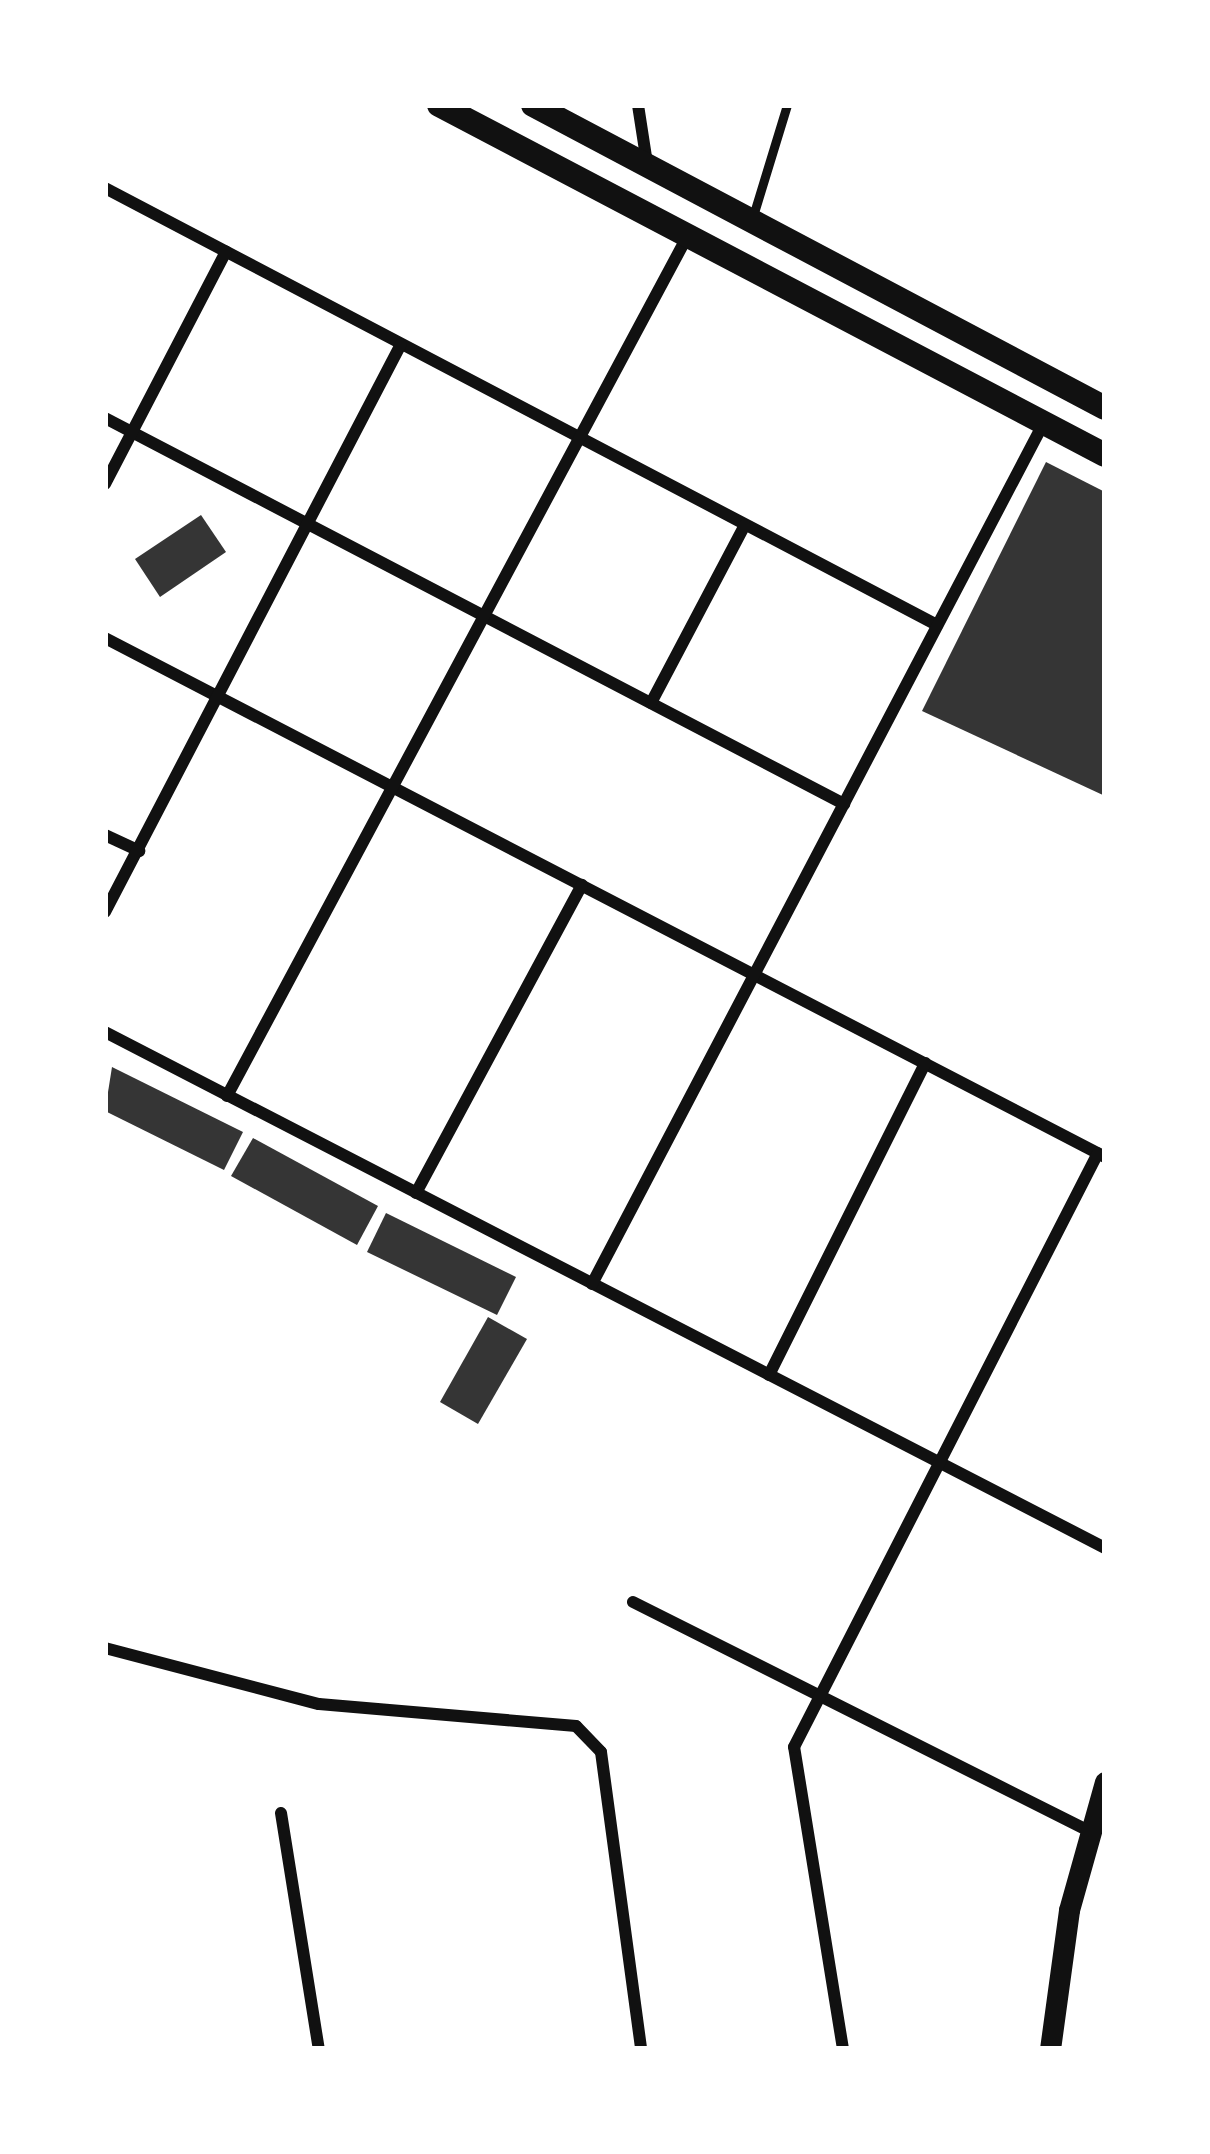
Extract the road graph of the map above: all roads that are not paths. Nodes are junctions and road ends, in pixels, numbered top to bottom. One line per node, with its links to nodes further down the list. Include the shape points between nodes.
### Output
1 (439, 105): 8 (main road)
2 (533, 105): 5 (main road)
3 (638, 105): 5 (street)
4 (788, 105): 7 (lane)
5 (648, 166): 7 (main road)
6 (105, 188): 9 (street)
7 (752, 221): 11 (main road)
8 (687, 237): 13 (main road); 15 (street)
9 (226, 252): 10 (street); 14 (street)
10 (401, 344): 15 (street); 18 (street)
11 (1105, 408)
12 (105, 418): 14 (street)
13 (1042, 426): 16 (main road); 21 (street)
14 (131, 432): 17 (street); 18 (street)
15 (580, 437): 19 (street); 20 (street)
16 (1105, 454)
17 (105, 484)
18 (309, 524): 20 (street); 23 (street)
19 (745, 525): 21 (street); 24 (street)
20 (484, 616): 24 (street); 25 (street)
21 (938, 625): 26 (street)
22 (105, 638): 23 (street)
23 (221, 698): 25 (street); 28 (street)
24 (651, 703): 26 (street)
25 (392, 787): 29 (street); 34 (street)
26 (844, 803): 31 (street)
27 (105, 835): 28 (street)
28 (140, 851): 30 (street)
29 (582, 885): 31 (street); 36 (street)
30 (105, 912)
31 (754, 974): 33 (street); 37 (street)
32 (105, 1032): 34 (street)
33 (925, 1063): 35 (street); 38 (street)
34 (227, 1096): 36 (street)
35 (1101, 1155): 39 (street)
36 (416, 1193): 37 (street)
37 (592, 1284): 38 (street)
38 (769, 1375): 39 (street)
39 (939, 1462): 40 (street); 43 (street)
40 (1105, 1548)
41 (633, 1602): 43 (street)
42 (105, 1648): 48 (street, via 319,1704 576,1726 602,1752)
43 (820, 1696): 46 (street); 49 (street, via 794,1747)
44 (1105, 1781): 46 (street)
45 (281, 1814): 47 (street)
46 (1089, 1831): 50 (street, via 1069,1910)
47 (320, 2049)
48 (640, 2049)
49 (842, 2049)
50 (1051, 2049)

